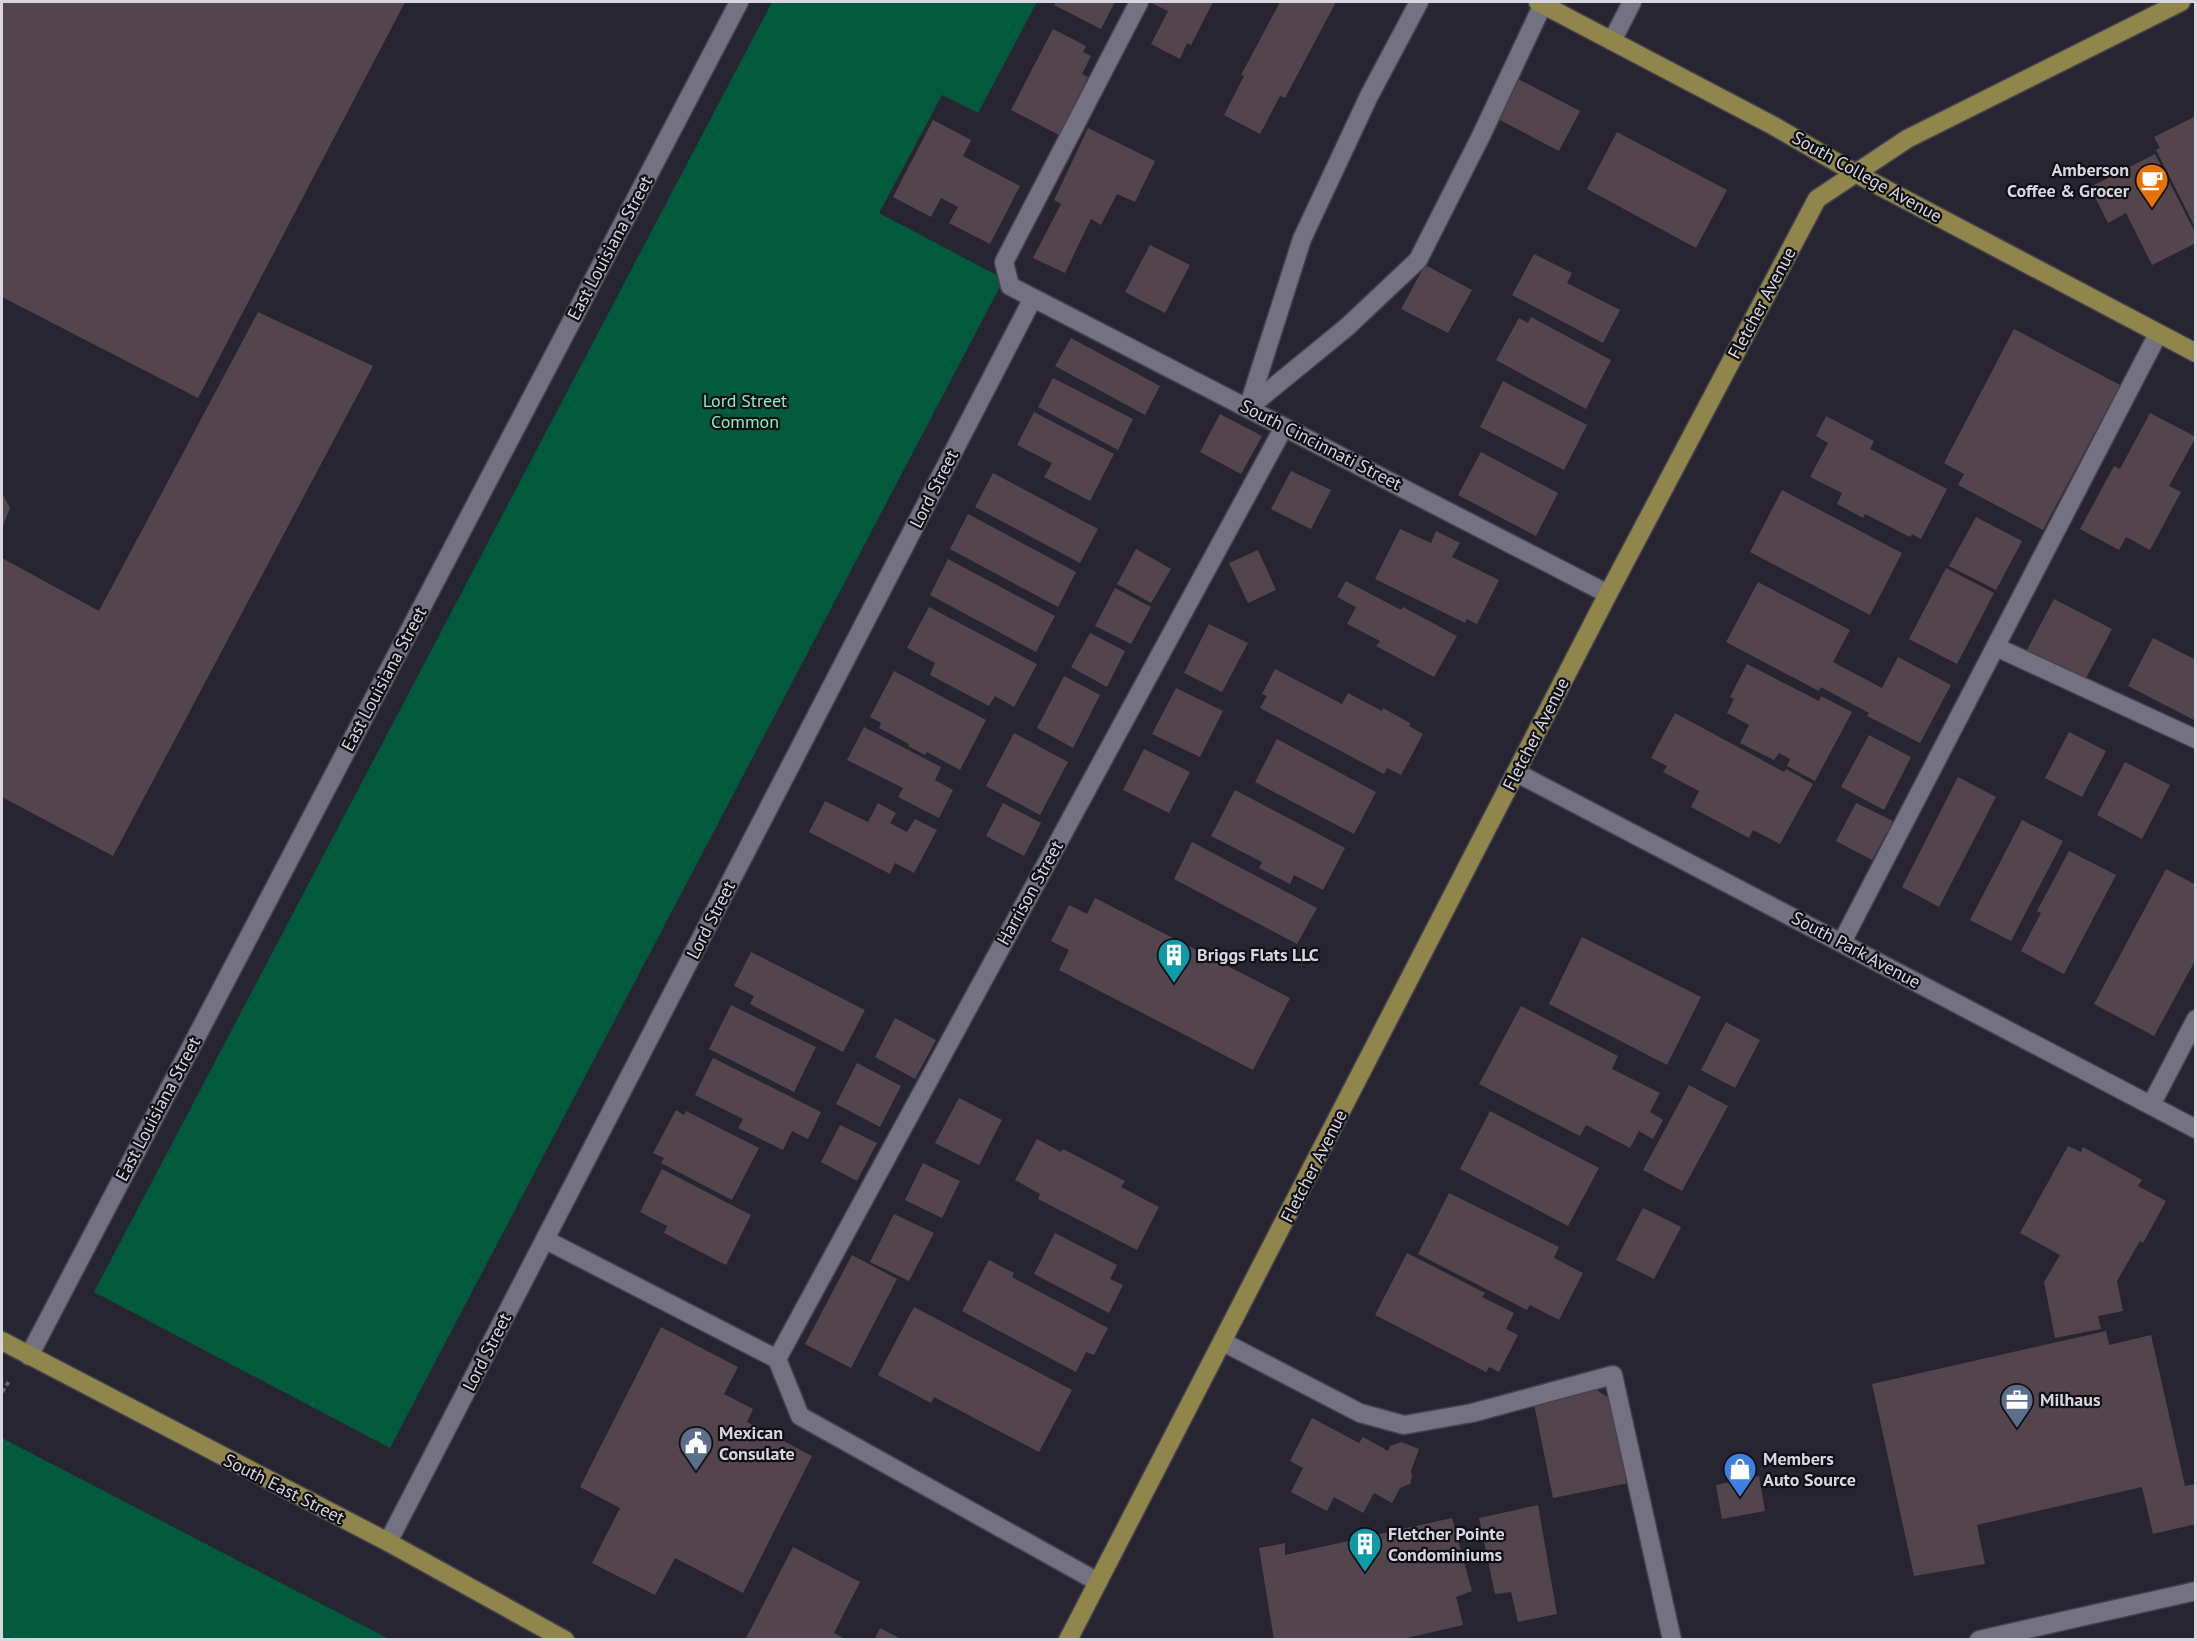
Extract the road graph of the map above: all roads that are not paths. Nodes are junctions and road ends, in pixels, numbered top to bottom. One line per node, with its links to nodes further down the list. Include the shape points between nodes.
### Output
1 (739, 2): 25 (street, East Louisiana Street)
2 (1139, 2): 9 (street, South Cincinnati Street, via 1004,262 1010,286)
3 (1419, 2): 12 (street, via 1369,96 1302,239)
4 (1632, 2): 7 (street)
5 (2181, 2): 8 (main road, Fletcher Avenue, via 1907,139)
6 (1540, 3): 7 (main road, South College Avenue); 12 (street, via 1482,136 1418,260 1347,327)
7 (1612, 41): 8 (main road, South College Avenue)
8 (1855, 173): 10 (main road, South College Avenue); 14 (main road, Fletcher Avenue, via 1817,199)
9 (1033, 298): 12 (street, South Cincinnati Street); 22 (street, Lord Street)
10 (2158, 334): 11 (main road, South College Avenue); 15 (street)
11 (2196, 353)
12 (1248, 408): 13 (street, South Cincinnati Street)
13 (1284, 427): 14 (street, South Cincinnati Street); 26 (street, Harrison Street)
14 (1608, 594): 17 (main road, Fletcher Avenue)
15 (1996, 647): 16 (street); 18 (street)
16 (2196, 739)
17 (1517, 773): 18 (street, South Park Avenue); 24 (main road, Fletcher Avenue)
18 (1842, 942): 20 (street, South Park Avenue)
19 (2196, 1019): 20 (street)
20 (2151, 1105): 21 (street, South Park Avenue)
21 (2196, 1129)
22 (546, 1240): 26 (street); 27 (street, Lord Street)
23 (2, 1341): 25 (main road, South East Street)
24 (1222, 1342): 28 (main road, Fletcher Avenue); 32 (street, via 1360,1413 1404,1425 1472,1413 1613,1375)
25 (29, 1356): 27 (main road, South East Street)
26 (777, 1359): 28 (street, via 800,1416)
27 (388, 1542): 30 (main road, South East Street)
28 (1098, 1582): 31 (main road, Fletcher Avenue)
29 (2196, 1591): 33 (street)
30 (565, 1640)
31 (1068, 1640)
32 (1672, 1640)
33 (1980, 1640)

